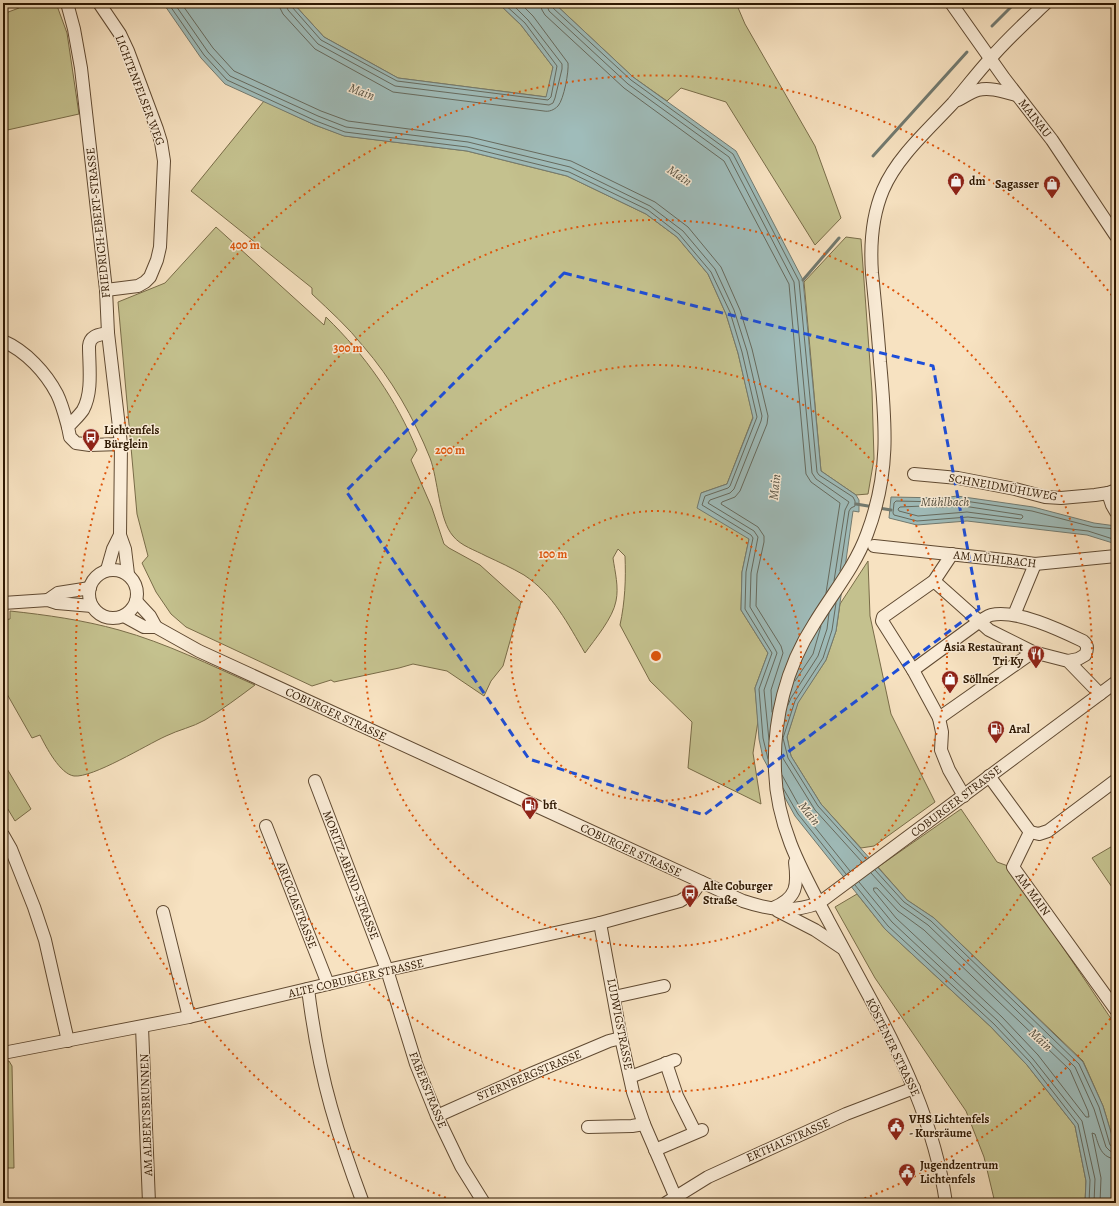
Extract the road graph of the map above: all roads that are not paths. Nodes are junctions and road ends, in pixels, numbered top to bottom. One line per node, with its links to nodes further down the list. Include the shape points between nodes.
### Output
1 (67, 3): 9 (street, FRIEDRICH-EBERT-STRASSE, via 81,68)
2 (99, 3): 9 (street, LICHTENFELSER WEG, via 128,51 157,129 164,161 160,247 154,270 145,282 138,286)
3 (951, 3): 5 (street, MAINAU)
4 (1046, 3): 5 (street)
5 (990, 58): 6 (street, MAINAU); 7 (street)
6 (1016, 95): 7 (street, via 997,90 978,90); 8 (street, MAINAU, via 1052,140)
7 (953, 103): 47 (street, via 897,165 883,189 873,224 871,261 886,417 884,470 877,505 862,547 850,570 806,636 786,687 777,726 775,770 778,799)
8 (1116, 236)
9 (106, 290): 10 (street, FRIEDRICH-EBERT-STRASSE)
10 (108, 333): 12 (street, via 93,336 90,340 86,403); 13 (street, FRIEDRICH-EBERT-STRASSE)
11 (3, 341): 12 (street, via 26,355 40,370 57,395)
12 (68, 427): 13 (street, via 70,437 76,443)
13 (121, 444): 17 (street, FRIEDRICH-EBERT-STRASSE)
14 (914, 474): 15 (street, SCHNEIDMÜHLWEG, via 958,478 1045,497 1069,498)
15 (1112, 491): 16 (street, via 1112,505)
16 (1116, 512)
17 (120, 535): 22 (street); 23 (street, via 125,549)
18 (874, 546): 19 (street, AM MÜHLBACH)
19 (952, 554): 21 (street, AM MÜHLBACH); 24 (street)
20 (1116, 556): 21 (street, AM MÜHLBACH)
21 (1036, 564): 30 (street)
22 (107, 570): 23 (street, via 118,570); 25 (street, via 97,576)
23 (128, 574): 27 (street, via 136,584)
24 (934, 581): 32 (street); 36 (street, via 883,617 882,622)
25 (90, 588): 26 (street, via 58,593); 29 (street)
26 (48, 600): 28 (street); 29 (street)
27 (136, 601): 31 (street, via 131,610); 33 (street)
28 (3, 603)
29 (92, 606): 31 (street, via 101,615)
30 (1014, 615): 32 (street, via 992,615); 35 (street, via 1042,623 1085,643 1088,648 1085,656)
31 (122, 616): 33 (street, via 144,627)
32 (980, 620): 34 (street, via 989,630); 36 (street)
33 (156, 627): 48 (street, COBURGER STRASSE, via 199,651)
34 (1033, 652): 35 (street); 39 (street)
35 (1068, 661): 38 (street)
36 (913, 670): 39 (street)
37 (1116, 682): 38 (street, COBURGER STRASSE)
38 (1100, 694): 40 (street, COBURGER STRASSE)
39 (939, 718): 43 (street, via 942,750 949,770)
40 (989, 776): 43 (street, COBURGER STRASSE); 45 (street)
41 (1116, 780): 45 (street, via 1048,831 1039,834)
42 (315, 781): 54 (street, MORITZ-ABEND-STRASSE)
43 (964, 796): 49 (street, COBURGER STRASSE)
44 (266, 826): 55 (street, ARICCIASTRASSE)
45 (1030, 832): 59 (street, AM MAIN, via 1013,867)
46 (3, 835): 63 (street, via 11,849 45,940)
47 (794, 855): 49 (street, KÖSTENER STRASSE); 50 (street, via 794,893 783,904)
48 (701, 882): 50 (street, COBURGER STRASSE, via 743,901); 52 (street, ALTE COBURGER STRASSE, via 693,893 680,901)
49 (819, 903): 50 (street, COBURGER STRASSE, via 796,909); 53 (street, KÖSTENER STRASSE)
50 (774, 908): 53 (street, KÖSTENER STRASSE)
51 (163, 912): 60 (street)
52 (600, 923): 54 (street, ALTE COBURGER STRASSE); 58 (street, LUDWIGSTRASSE)
53 (843, 948): 66 (street, KÖSTENER STRASSE, via 889,1033)
54 (387, 970): 55 (street, ALTE COBURGER STRASSE); 67 (street, FABERSTRASSE, via 416,1064)
55 (328, 984): 57 (street, ALTE COBURGER STRASSE)
56 (664, 986): 58 (street)
57 (308, 990): 60 (street, ALTE COBURGER STRASSE); 73 (street, via 320,1065 330,1106)
58 (614, 996): 62 (street, LUDWIGSTRASSE)
59 (1116, 1010)
60 (190, 1017): 61 (street, ALTE COBURGER STRASSE)
61 (142, 1027): 63 (street, ALTE COBURGER STRASSE); 72 (street, AM ALBERTSBRUNNEN)
62 (622, 1038): 65 (street, LUDWIGSTRASSE); 67 (street, STERNBERGSTRASSE, via 609,1041)
63 (68, 1041): 64 (street, ALTE COBURGER STRASSE)
64 (3, 1053)
65 (630, 1077): 68 (street, LUDWIGSTRASSE); 70 (street, via 670,1062 678,1096 698,1131)
66 (914, 1088): 71 (street, ERTHALSTRASSE, via 780,1143 708,1177); 75 (street, KÖSTENER STRASSE, via 941,1172)
67 (437, 1116): 74 (street, FABERSTRASSE, via 461,1166)
68 (644, 1124): 69 (street); 70 (street, LUDWIGSTRASSE)
69 (588, 1127)
70 (655, 1150): 71 (street, LUDWIGSTRASSE)
71 (673, 1201)
72 (149, 1203)
73 (363, 1203)
74 (484, 1203)
75 (946, 1203)

